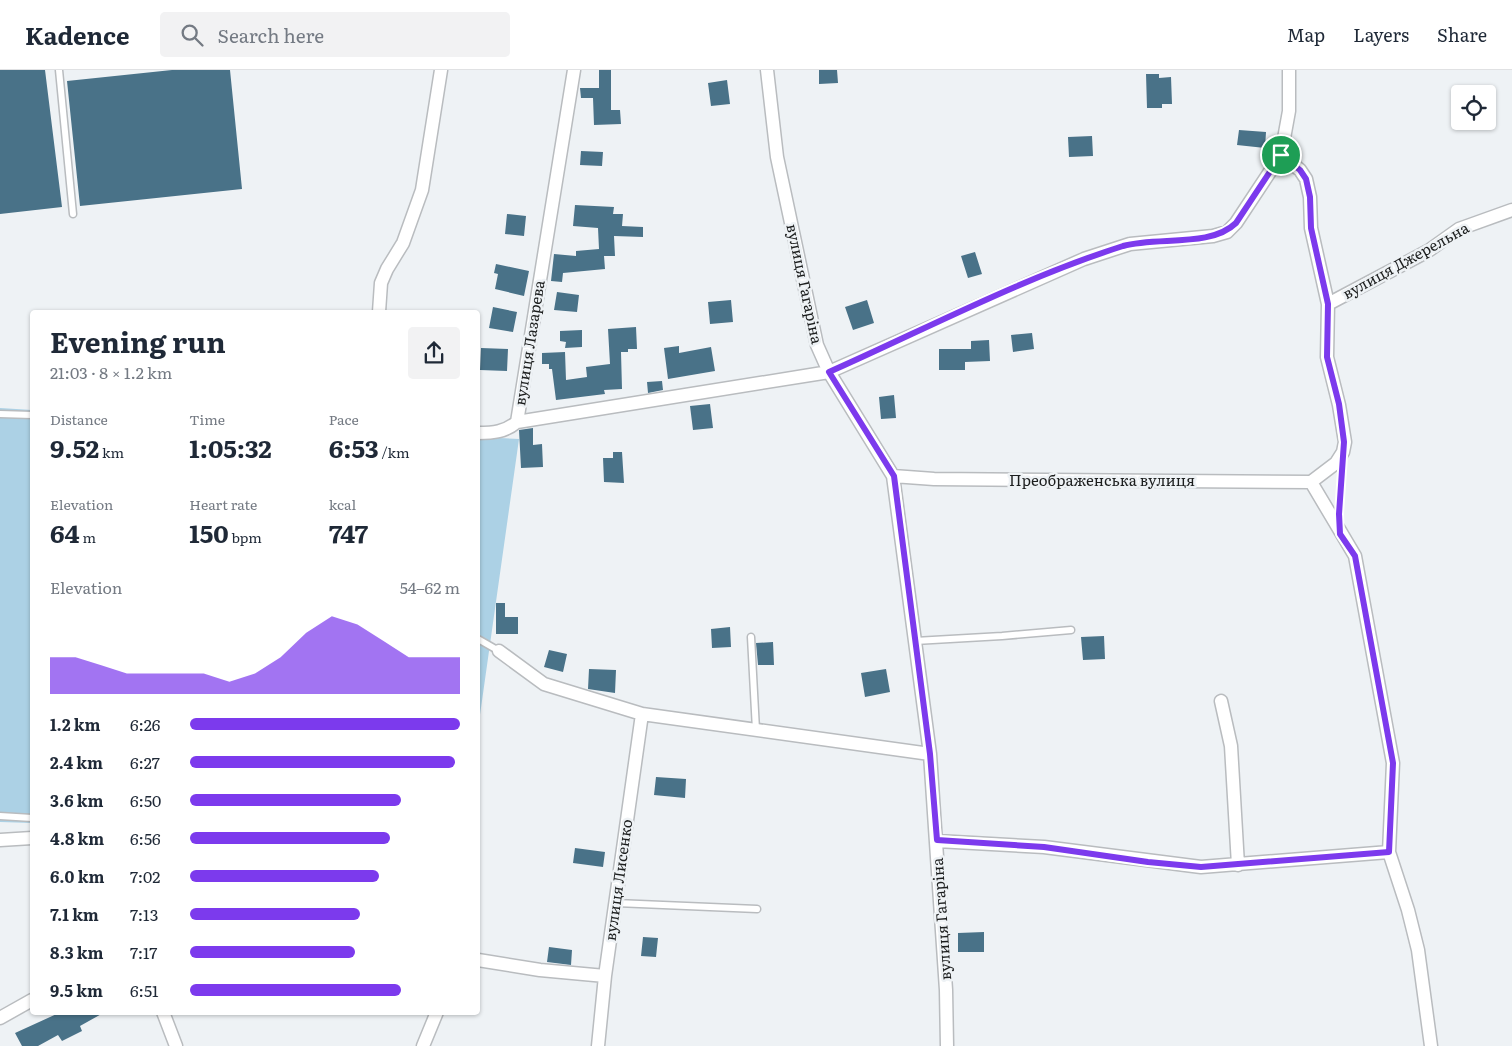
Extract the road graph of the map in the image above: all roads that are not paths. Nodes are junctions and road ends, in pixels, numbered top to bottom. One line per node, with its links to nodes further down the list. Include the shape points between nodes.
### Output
1 (59, 70): 8 (lane)
2 (441, 70): 10 (street, via 422,190 403,243 382,283)
3 (574, 70): 14 (street, вулиця Лазарева)
4 (767, 70): 11 (street, вулиця Гагаріна, via 777,157 817,345)
5 (1291, 71): 6 (street, via 1289,111)
6 (1281, 155): 9 (street, via 1306,179 1311,228); 11 (street, via 1227,232 1130,244 1084,259)
7 (1512, 210): 9 (street, вулиця Джерельна, via 1459,229 1428,252)
8 (73, 214)
9 (1328, 304): 17 (street, via 1327,357 1339,404 1344,442 1343,452 1336,463)
10 (379, 310)
11 (829, 372): 14 (street, вулиця Лазарева); 16 (street, вулиця Гагаріна)
12 (0, 414): 13 (lane)
13 (30, 416)
14 (517, 422): 15 (street, via 509,429)
15 (480, 433)
16 (894, 476): 17 (street, Преображенська вулиця); 21 (street, вулиця Гагаріна)
17 (1311, 482): 32 (street, via 1355,556 1393,763)
18 (1071, 630): 21 (lane)
19 (751, 637): 25 (lane)
20 (480, 640): 22 (lane)
21 (915, 641): 26 (street, вулиця Гагаріна)
22 (499, 651): 24 (street, via 544,684)
23 (1221, 701): 33 (street, via 1231,746)
24 (642, 714): 25 (street); 34 (street, вулиця Лисенко)
25 (756, 730): 26 (street)
26 (930, 754): 31 (street, вулиця Гагаріна)
27 (0, 816): 28 (lane)
28 (30, 818)
29 (30, 838): 30 (street)
30 (0, 840)
31 (937, 840): 33 (street, via 1044,847 1201,867); 45 (street, вулиця Гагаріна)
32 (1389, 852): 33 (street); 46 (street, via 1418,950)
33 (1238, 865)
34 (616, 903): 35 (lane); 37 (street, вулиця Лисенко)
35 (757, 909)
36 (480, 960): 37 (street)
37 (605, 976): 44 (street, вулиця Лисенко)
38 (30, 1001): 41 (street)
39 (164, 1015): 42 (street)
40 (436, 1015): 43 (street)
41 (0, 1018)
42 (176, 1046)
43 (422, 1046)
44 (598, 1046)
45 (947, 1046)
46 (1432, 1046)

